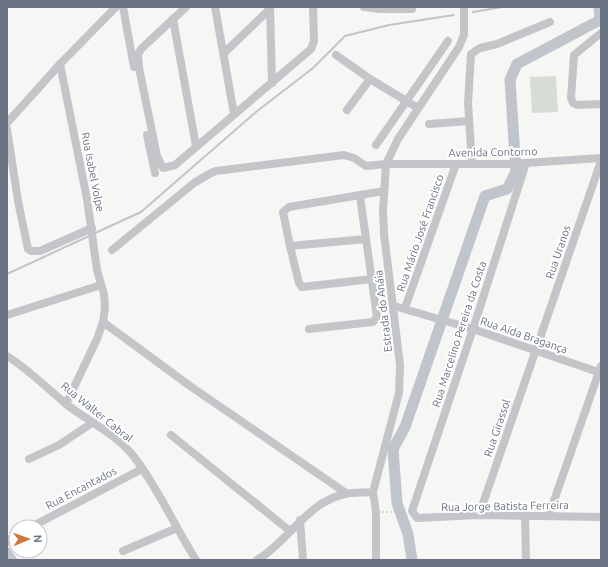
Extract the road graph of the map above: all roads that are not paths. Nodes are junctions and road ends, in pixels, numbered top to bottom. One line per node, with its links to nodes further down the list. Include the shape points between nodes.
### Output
1 (116, 7): 16 (street)
2 (123, 7): 38 (street)
3 (186, 7): 10 (street)
4 (215, 7): 14 (street)
5 (313, 7): 18 (street, via 312,46 289,70)
6 (364, 7): 9 (street)
7 (464, 7): 21 (street, Estrada do Anáia, via 464,35 459,47)
8 (270, 8): 14 (street); 18 (street)
9 (412, 9)
10 (174, 19): 31 (street); 31 (street, via 140,51 139,68 160,165 167,168 174,165)
11 (550, 22): 26 (street, via 497,44 480,48 472,54)
12 (601, 33): 20 (street, via 574,55 571,98 577,105)
13 (448, 41): 19 (street)
14 (224, 52): 25 (street)
15 (336, 55): 17 (street)
16 (60, 64): 24 (street); 41 (street, Rua Isabel Volpe)
17 (370, 79): 19 (street); 22 (street)
18 (272, 83): 25 (street)
19 (406, 102): 21 (street); 30 (street)
20 (601, 104)
21 (418, 108): 35 (street, Estrada do Anáia, via 393,146)
22 (347, 110)
23 (7, 112): 24 (street)
24 (16, 112): 27 (street)
25 (234, 114): 31 (street)
26 (469, 121): 28 (street); 37 (street)
27 (7, 123)
28 (429, 124)
29 (7, 129): 41 (street, via 28,249 40,251)
30 (376, 145)
31 (196, 146)
32 (601, 158): 34 (street, Avenida Contorno)
33 (601, 161): 53 (street, Rua Uranos)
34 (524, 163): 37 (street, Avenida Contorno); 52 (street, Rua Marcelino Pereira da Costa)
35 (386, 164): 36 (street, Avenida Contorno); 39 (street, Estrada do Anáia); 44 (street, Avenida Contorno, via 366,166 344,155 216,171 194,183)
36 (456, 164): 37 (street, Avenida Contorno); 48 (street, Rua Mário José Francisco)
37 (472, 164)
38 (155, 173)
39 (384, 191): 40 (street); 47 (street, Estrada do Anáia, via 384,234)
40 (360, 196): 42 (street); 43 (street, via 285,209)
41 (92, 228): 46 (street, Rua Isabel Volpe)
42 (366, 239): 43 (street); 45 (street)
43 (290, 246): 45 (street, via 302,287)
44 (112, 250)
45 (372, 280): 51 (street, via 377,317 375,320)
46 (101, 285): 49 (street); 50 (street, Rua Isabel Volpe, via 104,298)
47 (394, 306): 48 (street, Rua Aída Bragança); 61 (street, Estrada do Anáia, via 400,365 399,393)
48 (405, 308): 52 (street, Rua Aída Bragança)
49 (7, 315)
50 (103, 322): 56 (street, Rua Isabel Volpe); 62 (street, via 190,386)
51 (309, 329)
52 (473, 329): 53 (street, Rua Aída Bragança); 63 (street, Rua Marcelino Pereira da Costa)
53 (536, 349): 55 (street, Rua Aída Bragança); 64 (street, Rua Girassol)
54 (7, 356): 56 (street, Rua Walter Cabral, via 41,381)
55 (600, 370): 66 (street)
56 (66, 404): 57 (street, Rua Walter Cabral)
57 (92, 423): 59 (street, via 59,445); 60 (street, Rua Walter Cabral, via 114,437)
58 (170, 435): 71 (street)
59 (29, 458)
60 (142, 469): 68 (street, Rua Encantados); 70 (street, Rua Walter Cabral)
61 (373, 492): 62 (street); 76 (street, via 376,512)
62 (346, 493): 69 (street, via 321,503)
63 (409, 512): 64 (street, Rua Jorge Batista Ferreira, via 417,518)
64 (479, 514): 65 (street, Rua Jorge Batista Ferreira)
65 (525, 515): 66 (street, Rua Jorge Batista Ferreira); 77 (street)
66 (549, 515): 67 (street, Rua Jorge Batista Ferreira)
67 (601, 517)
68 (46, 519)
69 (300, 520): 71 (street); 75 (street)
70 (177, 528): 72 (street); 73 (street, Rua Walter Cabral)
71 (290, 531): 74 (street, via 279,545)
72 (123, 551)
73 (196, 560)
74 (257, 560)
75 (303, 560)
76 (376, 560)
77 (526, 560)

